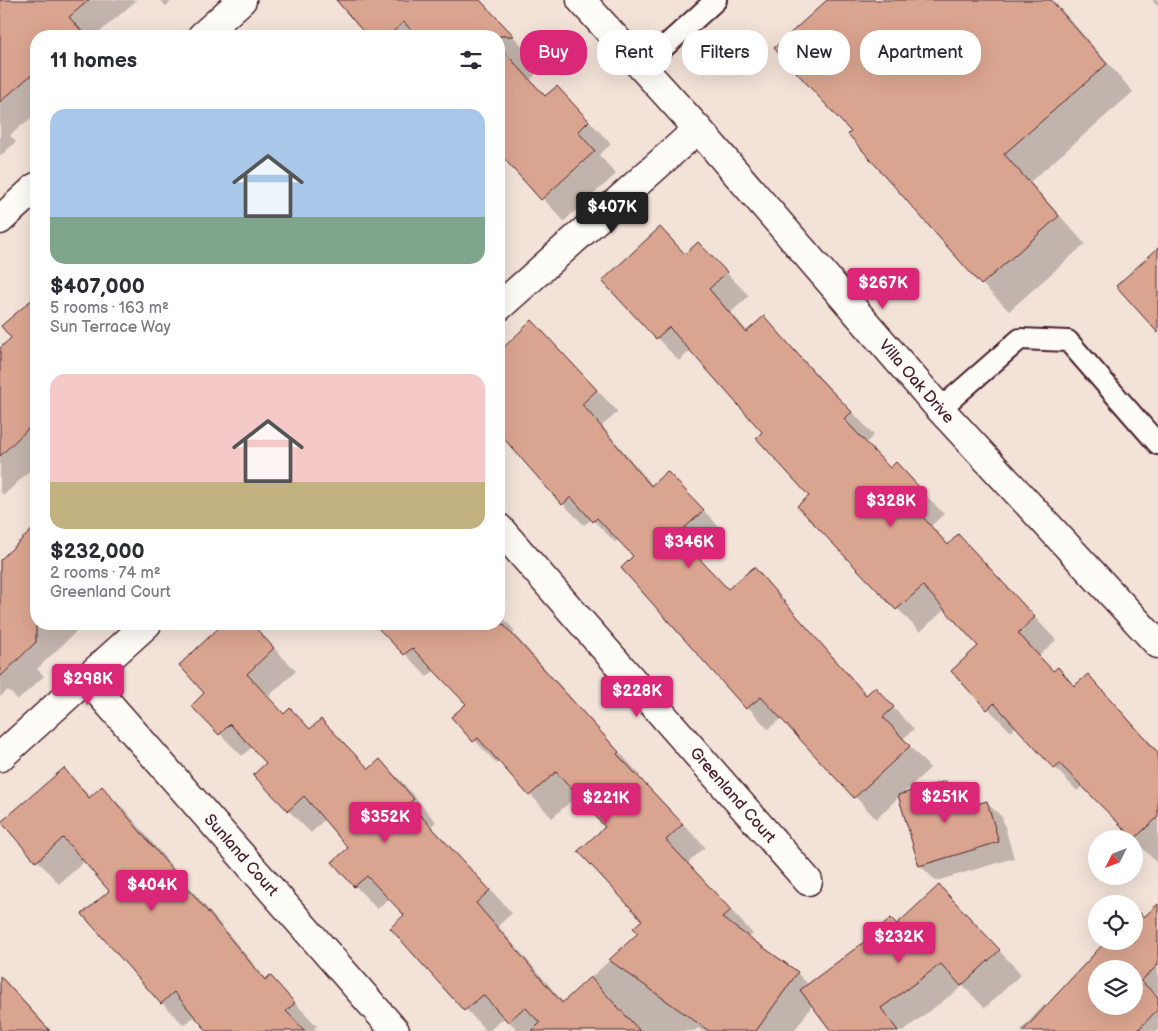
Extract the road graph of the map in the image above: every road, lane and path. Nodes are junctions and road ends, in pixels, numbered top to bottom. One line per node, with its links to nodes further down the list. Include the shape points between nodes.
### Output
1 (242, 0): 4 (street)
2 (581, 0): 5 (street, Villa Oak Drive)
3 (716, 0): 6 (lane)
4 (209, 30)
5 (608, 30)
6 (672, 40)
7 (649, 75): 8 (street, Villa Oak Drive)
8 (698, 129): 11 (street); 12 (street, Villa Oak Drive)
9 (30, 192): 10 (street)
10 (0, 220)
11 (505, 302)
12 (940, 409): 13 (lane, via 1020,339 1068,341); 16 (street, Villa Oak Drive)
13 (1158, 444)
14 (505, 535): 19 (street, Greenland Court)
15 (140, 630): 17 (street)
16 (1156, 637)
17 (87, 678): 18 (street); 20 (street, Sunland Court)
18 (0, 757)
19 (808, 881)
20 (395, 1031)

